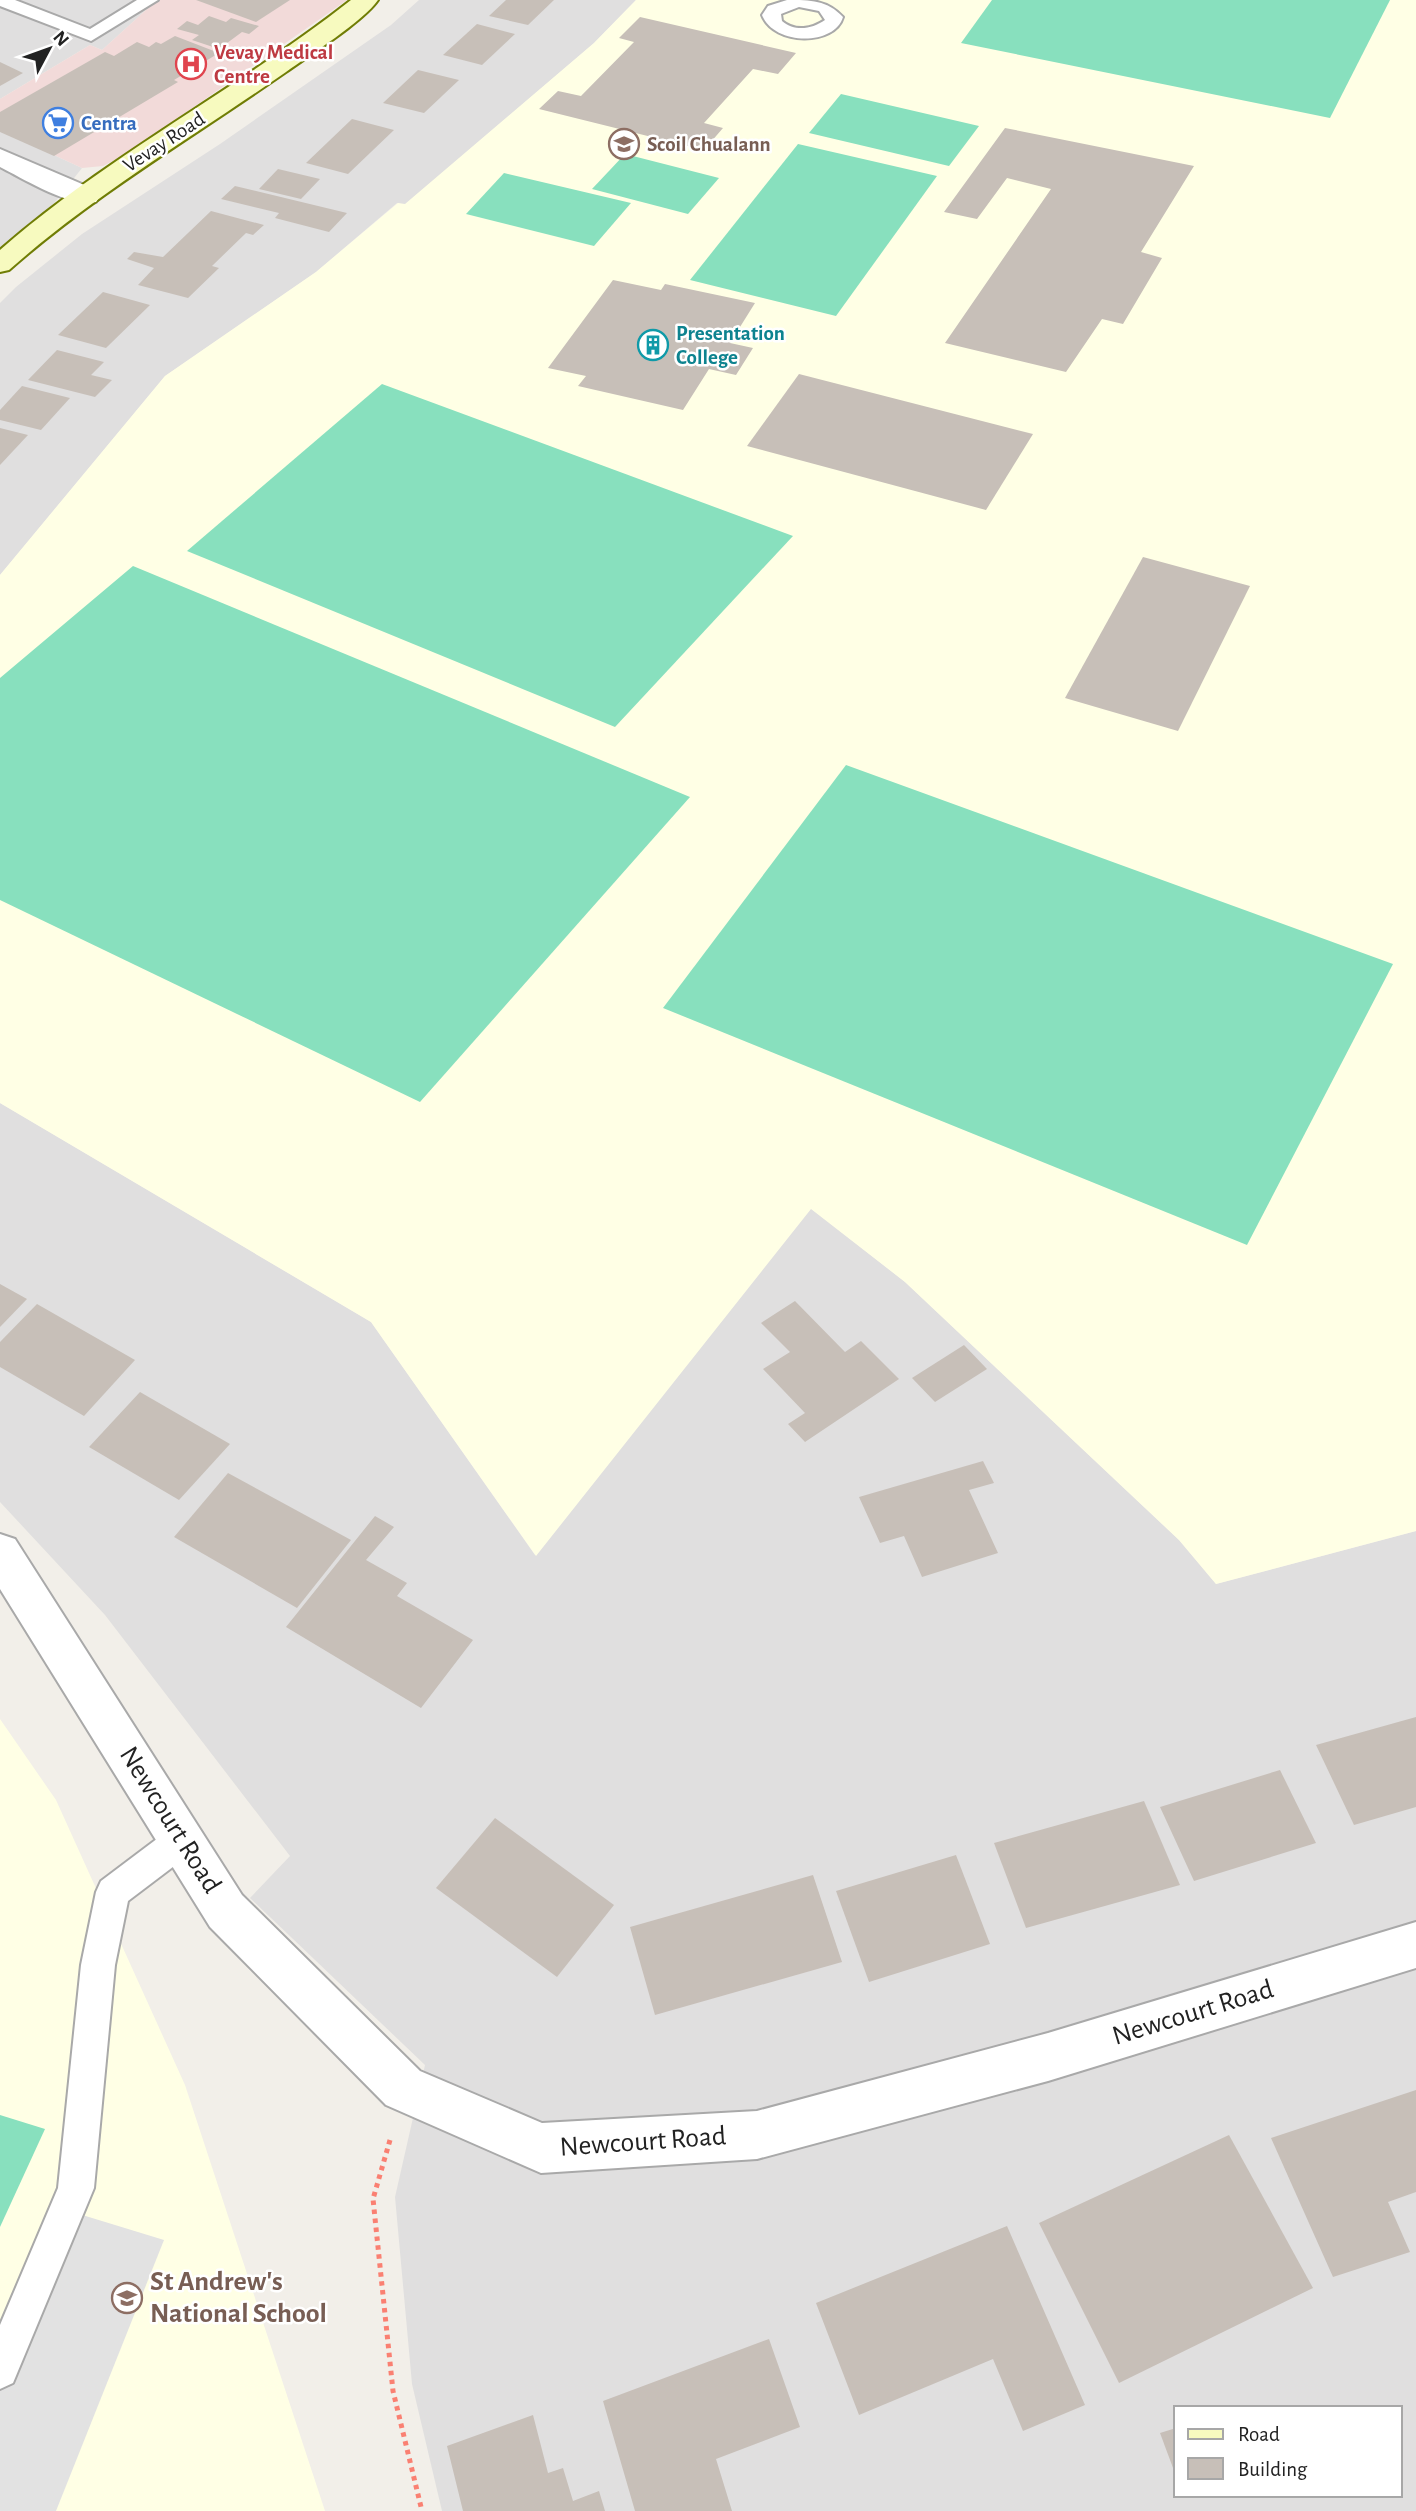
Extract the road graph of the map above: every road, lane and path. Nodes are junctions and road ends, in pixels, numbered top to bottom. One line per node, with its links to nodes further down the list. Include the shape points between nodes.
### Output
1 (0, 0): 2 (lane, via 91,36)
2 (149, 0)
3 (366, 0): 5 (main road, Vevay Road)
4 (0, 157): 5 (street)
5 (87, 196): 6 (main road, Vevay Road)
6 (0, 264)
7 (0, 1552): 8 (street, Newcourt Road)
8 (182, 1839): 10 (street, Newcourt Road, via 226,1911); 11 (lane, via 113,1892 98,1965 76,2188)
9 (1416, 1945): 10 (street, Newcourt Road, via 1048,2057 757,2134 541,2148)
10 (404, 2088): 12 (path, via 373,2199 393,2391)
11 (0, 2370)
12 (422, 2511)

